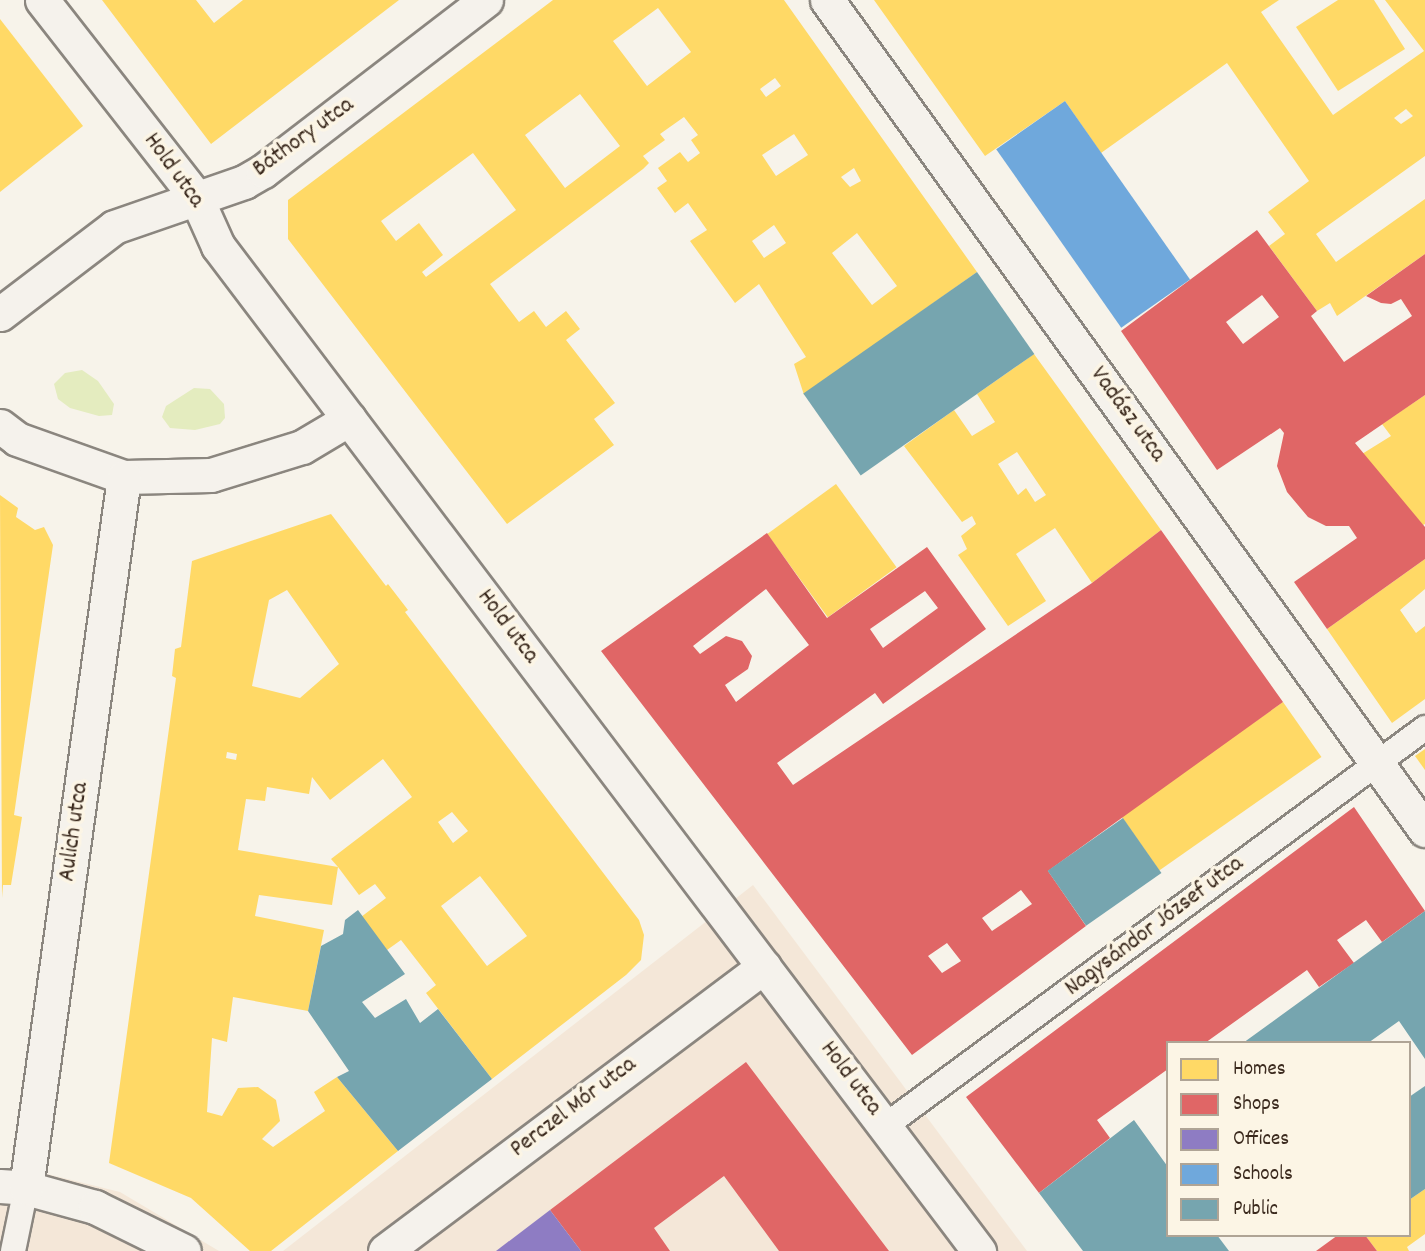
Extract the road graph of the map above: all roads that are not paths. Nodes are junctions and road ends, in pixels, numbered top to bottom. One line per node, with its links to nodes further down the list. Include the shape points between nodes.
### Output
1 (42, 0): 4 (street, Hold utca)
2 (486, 0): 4 (street, Báthory utca, via 263,171)
3 (827, 0): 10 (street, Vadász utca)
4 (196, 197): 5 (street, Báthory utca, via 114,227); 6 (street, Hold utca, via 218,246)
5 (0, 314)
6 (349, 419): 8 (street, via 302,447 211,475); 12 (street, Hold utca)
7 (0, 426): 8 (street, via 17,439)
8 (124, 477): 14 (street, Aulich utca)
9 (1425, 727): 10 (street, Nagysándor József utca)
10 (1378, 762): 11 (street, Vadász utca); 13 (street, Nagysándor József utca)
11 (1425, 830)
12 (764, 966): 13 (street, Hold utca); 17 (street, Perczel Mór utca)
13 (885, 1126): 18 (street, Hold utca)
14 (13, 1187): 15 (street); 16 (street, via 95,1207)
15 (13, 1251)
16 (184, 1251)
17 (385, 1251)
18 (979, 1251)

